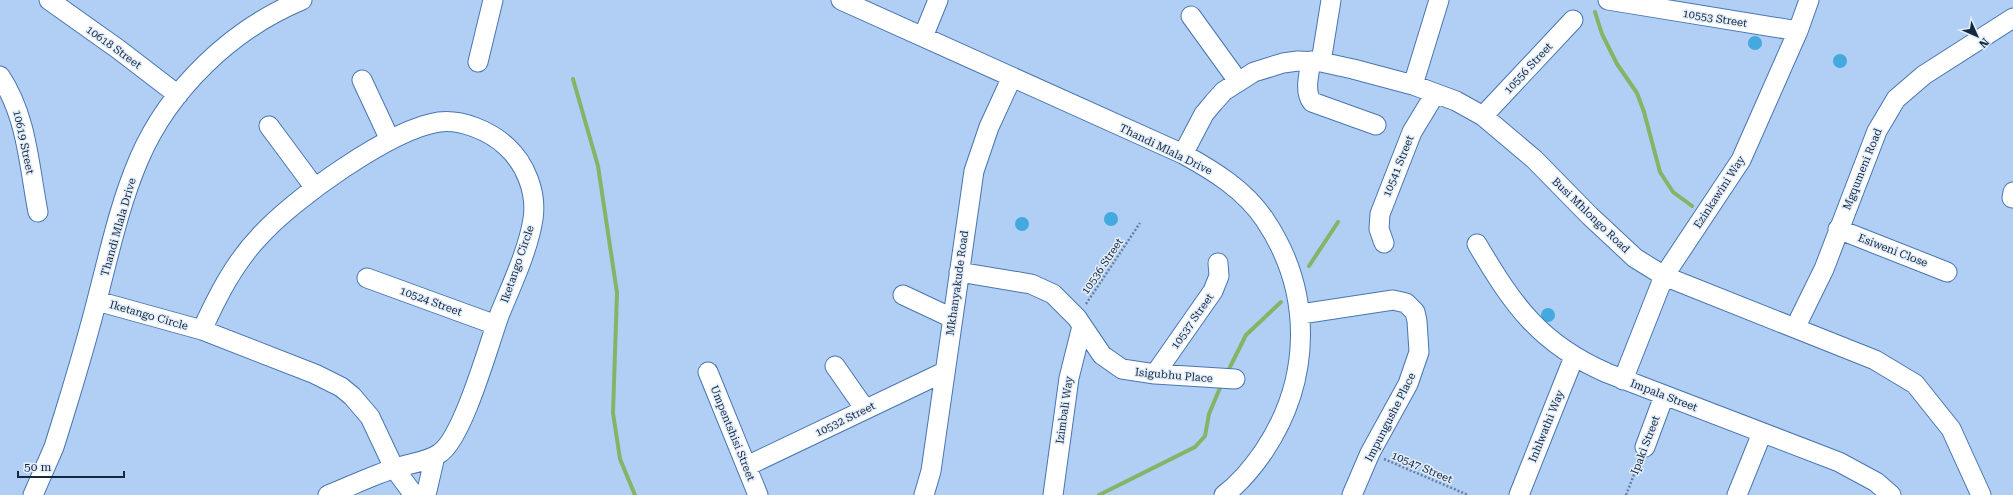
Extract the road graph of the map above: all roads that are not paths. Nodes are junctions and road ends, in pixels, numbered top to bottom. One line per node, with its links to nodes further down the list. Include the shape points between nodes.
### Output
1 (49, 0): 23 (street, 10618 Street)
2 (302, 0): 23 (street, Thandi Mlala Drive, via 242,34 201,69)
3 (493, 0): 16 (street)
4 (841, 0): 14 (street, Thandi Mlala Drive)
5 (938, 0): 14 (street)
6 (1331, 0): 15 (street)
7 (1439, 0): 21 (street)
8 (1608, 0): 13 (street, 10553 Street)
9 (1809, 0): 13 (street, Ezinkawini Way)
10 (1191, 16): 20 (street)
11 (2013, 18): 31 (street, Mgqumeni Road, via 1924,75 1896,99 1877,131)
12 (1573, 20): 24 (street, 10556 Street)
13 (1798, 31): 37 (street, Ezinkawini Way, via 1741,160)
14 (923, 37): 18 (street, Thandi Mlala Drive)
15 (1316, 61): 20 (street, Busi Mhlongo Road, via 1283,63 1267,67); 21 (street, Busi Mhlongo Road); 25 (street, via 1307,90 1312,102)
16 (478, 62)
17 (0, 76): 30 (street, 10619 Street, via 10,92 22,124)
18 (1012, 77): 28 (street, Thandi Mlala Drive); 35 (street, Mkhanyakude Road, via 979,152)
19 (362, 80): 27 (street)
20 (1238, 81): 28 (street, Busi Mhlongo Road, via 1224,91 1204,114)
21 (1413, 85): 22 (street, Busi Mhlongo Road)
22 (1435, 94): 24 (street, Busi Mhlongo Road, via 1456,101); 32 (street, 10541 Street, via 1409,138 1380,214 1379,229)
23 (178, 95): 40 (street, Thandi Mlala Drive, via 150,138 131,179)
24 (1484, 116): 37 (street, Busi Mhlongo Road, via 1534,159 1635,258)
25 (1376, 125)
26 (269, 126): 29 (street)
27 (390, 140): 29 (street, Iketango Circle); 44 (street, Iketango Circle, via 425,125 456,122 502,142 520,162 531,190 533,218 530,234)
28 (1183, 154): 41 (street, Thandi Mlala Drive, via 1224,178 1265,219 1292,273)
29 (315, 188): 46 (street, Iketango Circle, via 260,235 247,250 218,296)
30 (38, 212)
31 (1838, 229): 36 (street, Esiweni Close); 45 (street, Mgqumeni Road, via 1824,269)
32 (1384, 243)
33 (1477, 244): 47 (street, Impala Street, via 1508,294 1531,323)
34 (1218, 263): 51 (street, 10537 Street, via 1219,276 1213,291)
35 (959, 272): 42 (street, Mkhanyakude Road); 43 (street, Isigubhu Place, via 1044,288 1066,305)
36 (1947, 272)
37 (1664, 276): 45 (street, Busi Mhlongo Road); 53 (street, Ezinkawini Way)
38 (367, 278): 44 (street, 10524 Street)
39 (903, 295): 42 (street)
40 (97, 301): 46 (street, Iketango Circle); 61 (street, Thandi Mlala Drive, via 54,447)
41 (1301, 314): 68 (street, Thandi Mlala Drive, via 1296,385 1286,413 1256,462); 69 (street, Impungushe Place, via 1393,300 1406,303 1415,312 1419,352 1415,368 1370,453)
42 (952, 318): 50 (street, Mkhanyakude Road)
43 (1079, 322): 51 (street, Isigubhu Place, via 1102,355 1114,365 1122,369); 67 (street, Izimbali Way)
44 (496, 325): 58 (street, Iketango Circle, via 458,431 449,445)
45 (1795, 328): 73 (street, Busi Mhlongo Road, via 1875,360 1914,384 1950,429)
46 (202, 330): 60 (street, Iketango Circle, via 315,374 341,387 370,417)
47 (1574, 357): 53 (street, Impala Street); 70 (street, Inhlwathi Way)
48 (835, 366): 55 (street)
49 (708, 372): 59 (street, Umpentshisi Street)
50 (944, 372): 55 (street, 10532 Street); 66 (street, Mkhanyakude Road, via 931,471)
51 (1155, 374): 52 (street, Isigubhu Place)
52 (1235, 379)
53 (1623, 380): 54 (street, Impala Street)
54 (1664, 396): 56 (street, Impala Street); 57 (street, Ipaki Street)
55 (865, 409): 59 (street, 10532 Street)
56 (1762, 433): 71 (street); 72 (street, Impala Street, via 1839,462 1876,482)
57 (1645, 447)
58 (435, 456): 60 (street, Iketango Circle); 64 (street)
59 (747, 466): 65 (street, Umpentshisi Street)
60 (394, 468): 62 (street); 63 (street)
61 (33, 495)
62 (328, 495)
63 (414, 495)
64 (426, 495)
65 (758, 495)
66 (924, 495)
67 (1053, 495)
68 (1224, 495)
69 (1352, 495)
70 (1519, 495)
71 (1737, 495)
72 (1891, 495)
73 (1981, 495)

